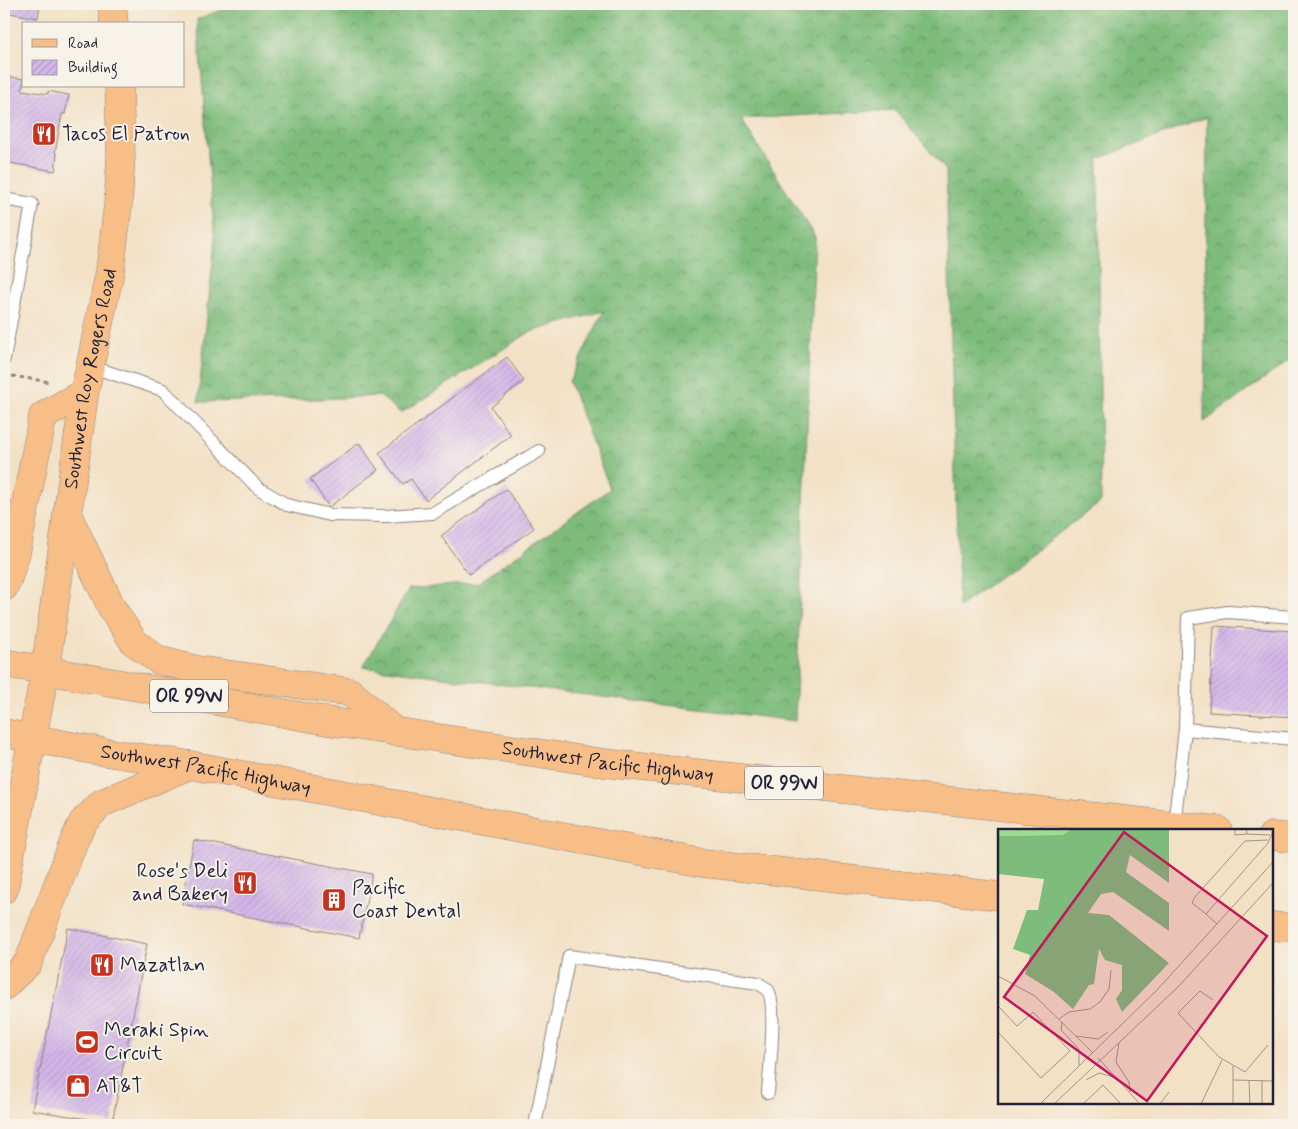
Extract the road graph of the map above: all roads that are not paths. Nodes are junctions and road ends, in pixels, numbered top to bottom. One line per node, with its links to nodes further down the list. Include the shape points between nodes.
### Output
1 (112, 4): 2 (main road)
2 (114, 22)
3 (119, 88): 6 (main road, Southwest Roy Rogers Road, via 122,156 118,205 110,271)
4 (4, 199): 5 (lane, via 32,204)
5 (4, 359)
6 (86, 383): 7 (lane, via 163,390 258,488 288,505 330,515 434,513); 8 (main road, Southwest Roy Rogers Road); 9 (main road, via 43,416 16,553)
7 (539, 451)
8 (67, 514): 12 (main road, Southwest Roy Rogers Road); 14 (main road, via 113,610 134,642 158,660 198,670 350,692)
9 (4, 587)
10 (1294, 617): 13 (lane, via 1228,612 1188,618)
11 (4, 663): 12 (main road, Southwest Pacific Highway / OR 99W)
12 (45, 671): 14 (main road, Southwest Pacific Highway / OR 99W); 16 (main road, Southwest Roy Rogers Road)
13 (1185, 729): 17 (lane); 19 (lane)
14 (395, 732): 19 (main road, Southwest Pacific Highway / OR 99W, via 604,763)
15 (4, 733): 16 (main road, Southwest Pacific Highway)
16 (32, 738): 18 (main road, Southwest Pacific Highway); 23 (main road, Southwest Roy Rogers Road)
17 (1294, 739)
18 (190, 765): 24 (main road, Southwest Pacific Highway, via 703,864); 27 (main road, via 102,803 83,822 28,963)
19 (1174, 826): 20 (main road, Southwest Pacific Highway / OR 99W)
20 (1207, 829)
21 (1273, 836): 22 (main road)
22 (1294, 838)
23 (4, 884)
24 (998, 896)
25 (1273, 926): 26 (main road)
26 (1294, 928)
27 (4, 986)
28 (768, 1093): 29 (lane, via 772,1001 768,990 758,983 569,956)
29 (535, 1125)

